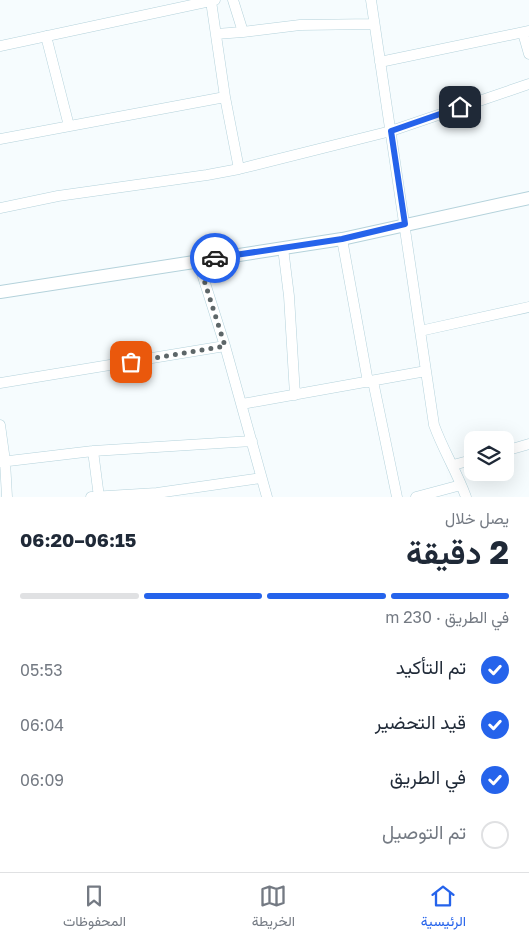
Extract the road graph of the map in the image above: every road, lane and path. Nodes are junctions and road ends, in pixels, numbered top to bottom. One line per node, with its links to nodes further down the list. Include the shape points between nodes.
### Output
1 (213, 0): 7 (street); 8 (street)
2 (233, 0): 5 (street)
3 (370, 0): 4 (street)
4 (374, 24): 5 (street, via 300,25); 11 (street)
5 (243, 32): 7 (street)
6 (526, 32): 10 (street); 11 (street)
7 (216, 34): 13 (street)
8 (46, 36): 9 (street); 14 (street)
9 (0, 46)
10 (529, 54)
11 (380, 62): 15 (street)
12 (529, 84): 15 (street)
13 (225, 97): 14 (street); 17 (street)
14 (69, 126): 16 (street)
15 (391, 131): 17 (street); 20 (street)
16 (0, 140)
17 (239, 168): 19 (street)
18 (529, 198): 20 (street)
19 (0, 208)
20 (405, 224): 21 (street); 26 (street)
21 (342, 239): 22 (street); 29 (street)
22 (283, 248): 23 (street); 31 (street)
23 (198, 261): 24 (street); 27 (street)
24 (0, 292)
25 (529, 307): 26 (street)
26 (420, 331): 28 (street)
27 (225, 346): 30 (street); 32 (street)
28 (426, 371): 29 (street); 40 (street, via 434,425)
29 (370, 382): 31 (street); 47 (street)
30 (0, 384)
31 (296, 395): 32 (street)
32 (242, 404): 34 (street)
33 (0, 425): 38 (street)
34 (252, 441): 37 (street); 41 (street)
35 (529, 444): 36 (street)
36 (514, 448)
37 (94, 451): 38 (street); 45 (street)
38 (2, 461): 44 (street)
39 (464, 462): 40 (street)
40 (453, 465): 42 (street)
41 (261, 478): 43 (street); 46 (street)
42 (461, 485): 48 (street); 49 (street)
43 (157, 495): 45 (street)
44 (7, 497)
45 (96, 497)
46 (267, 497)
47 (397, 497)
48 (416, 497)
49 (466, 497)

